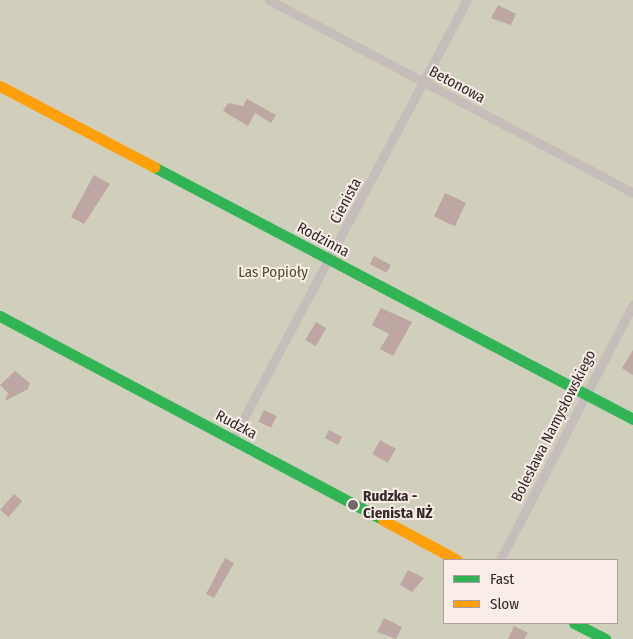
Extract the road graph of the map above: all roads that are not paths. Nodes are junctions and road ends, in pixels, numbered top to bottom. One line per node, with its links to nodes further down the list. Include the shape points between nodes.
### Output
1 (269, 0): 3 (street, Betonowa)
2 (467, 0): 3 (street, Cienista)
3 (424, 83): 5 (street, Betonowa); 6 (street, Cienista)
4 (0, 86): 6 (street, Rodzinna)
5 (633, 193)
6 (330, 260): 9 (street, Rodzinna); 11 (street, Cienista)
7 (633, 305): 9 (street, Bolesława Namysłowskiego)
8 (0, 316): 11 (street, Rudzka)
9 (586, 394): 10 (street, Rodzinna); 13 (street, Bolesława Namysłowskiego)
10 (633, 419)
11 (232, 440): 12 (street, Rudzka)
12 (455, 559)
13 (501, 559)
14 (576, 624): 15 (street)
15 (605, 639)

